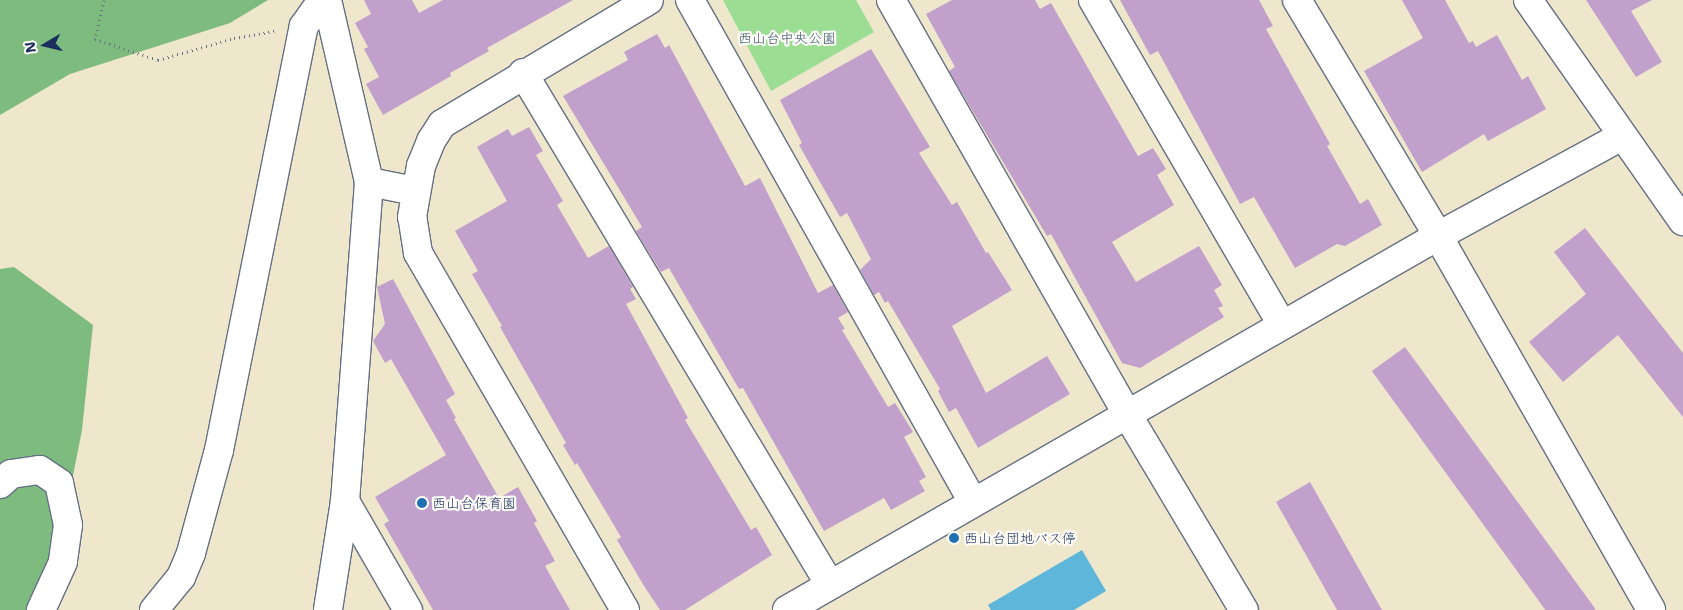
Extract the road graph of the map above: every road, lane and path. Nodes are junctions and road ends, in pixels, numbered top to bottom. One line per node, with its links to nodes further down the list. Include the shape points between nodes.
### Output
1 (104, 0): 10 (path, via 95,39 158,60 234,38)
2 (322, 0): 10 (street)
3 (327, 0): 13 (street)
4 (649, 0): 11 (street)
5 (690, 0): 21 (street)
6 (891, 0): 18 (street)
7 (1093, 0): 17 (street)
8 (1297, 0): 16 (street)
9 (1528, 0): 12 (street)
10 (304, 26): 24 (street, via 219,450 191,553 181,577)
11 (523, 73): 14 (street, via 442,124 431,141); 22 (street)
12 (1622, 136): 15 (street); 16 (street)
13 (369, 182): 14 (street); 20 (street)
14 (415, 191): 27 (street, via 412,233 418,253)
15 (1683, 221)
16 (1438, 236): 17 (street); 30 (street)
17 (1282, 325): 18 (street)
18 (1127, 414): 21 (street); 29 (street)
19 (0, 484): 23 (street, via 11,474 40,470 58,483 68,526 63,562)
20 (345, 501): 25 (street); 26 (street)
21 (973, 502): 22 (street)
22 (829, 583): 28 (street)
23 (41, 610)
24 (154, 610)
25 (328, 610)
26 (408, 610)
27 (625, 610)
28 (787, 610)
29 (1244, 610)
30 (1651, 610)

